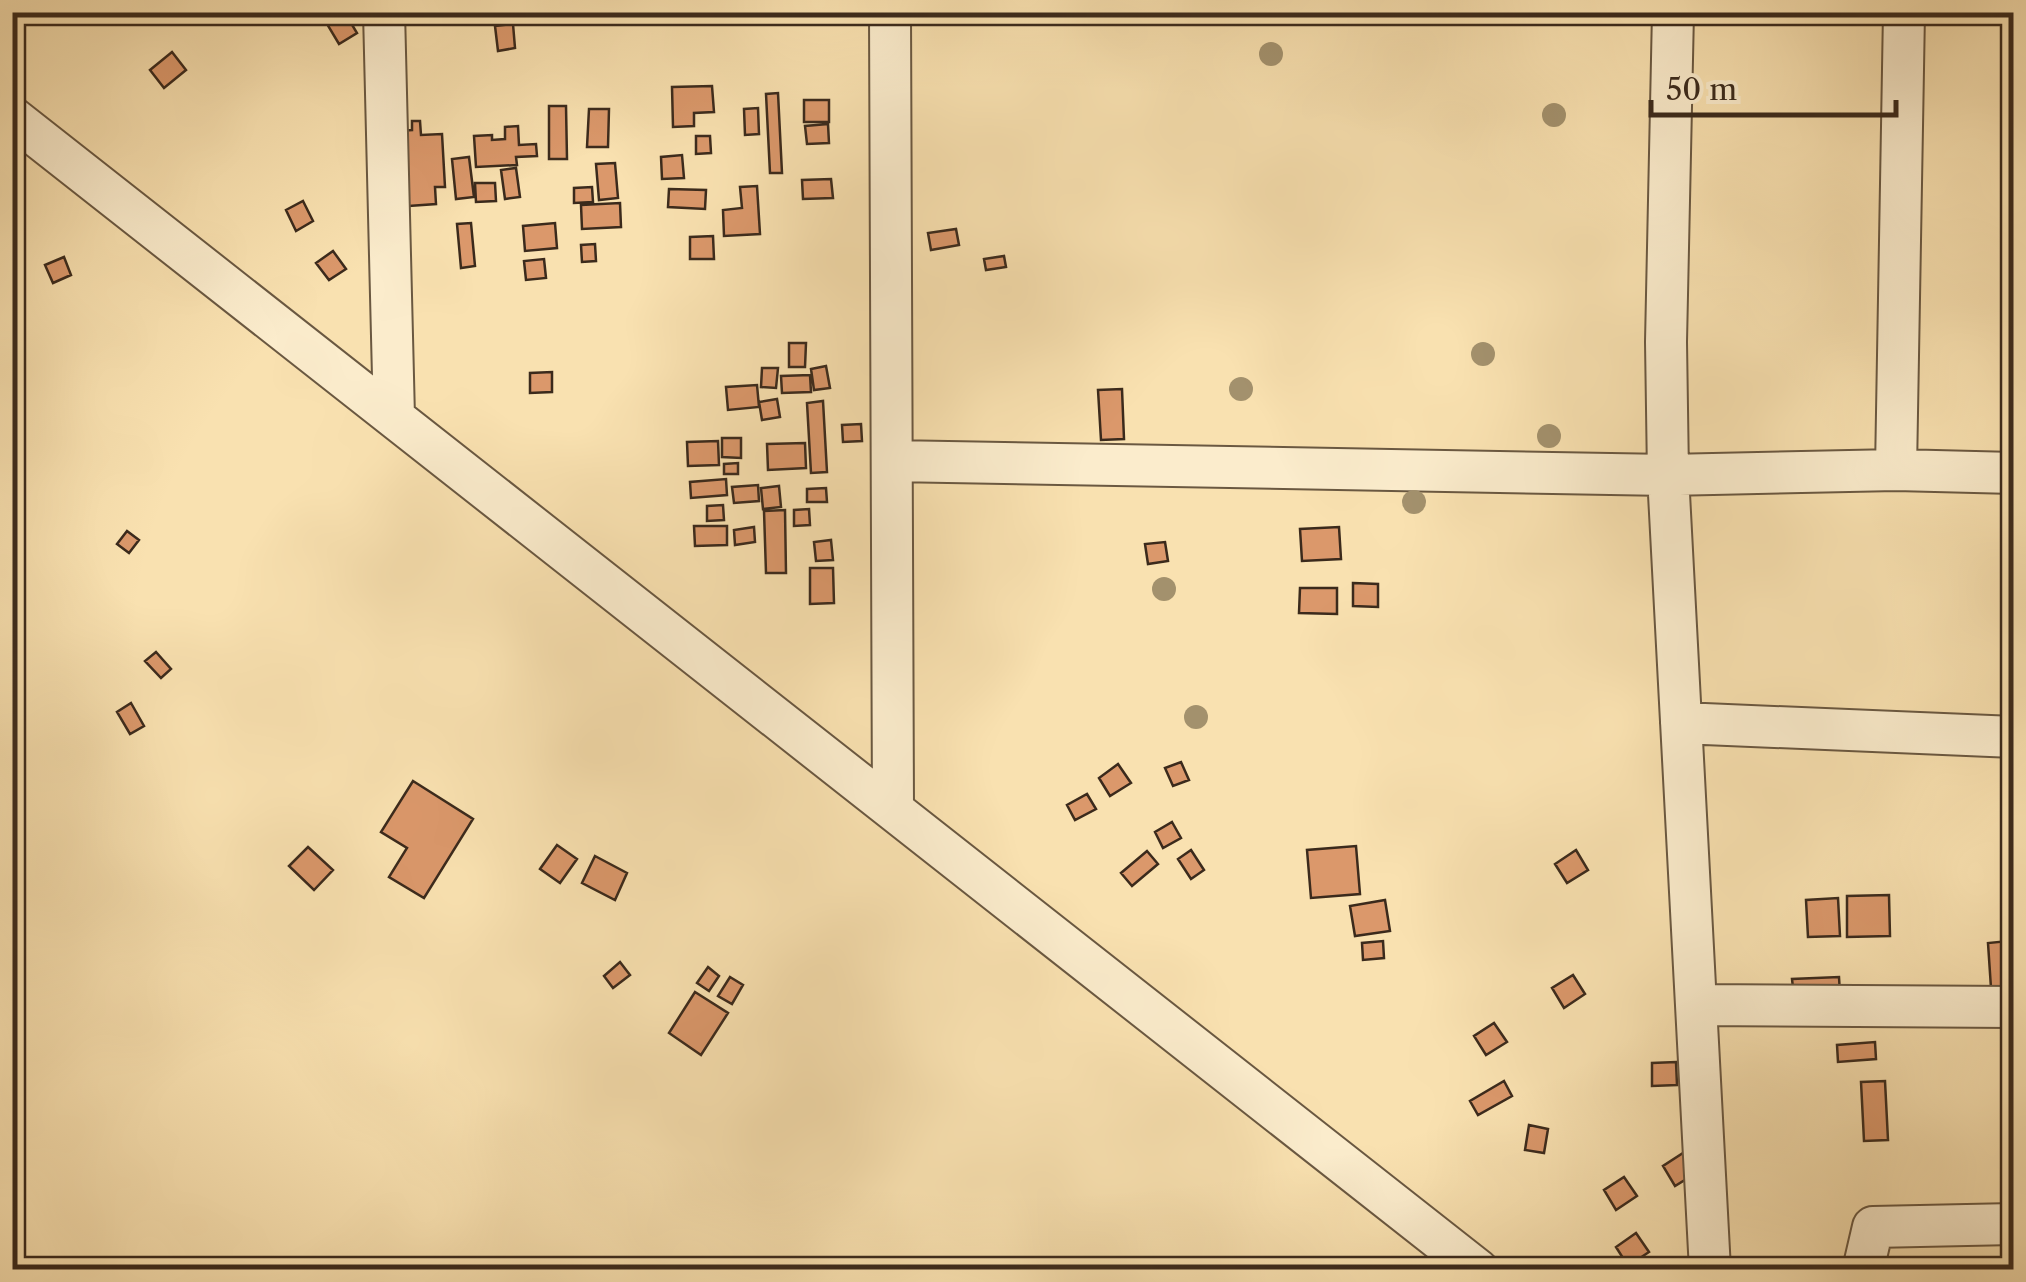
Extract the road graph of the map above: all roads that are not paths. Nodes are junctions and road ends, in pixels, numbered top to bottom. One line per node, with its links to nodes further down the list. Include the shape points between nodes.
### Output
1 (384, 12): 6 (street)
2 (890, 12): 7 (street)
3 (1673, 12): 10 (street)
4 (1904, 12): 8 (street)
5 (12, 118): 6 (street)
6 (394, 417): 13 (street)
7 (892, 461): 10 (street); 13 (street)
8 (1896, 470): 9 (street); 10 (street)
9 (2014, 473)
10 (1668, 475): 11 (street)
11 (1681, 723): 12 (street); 14 (street)
12 (2014, 738)
13 (893, 810): 17 (street)
14 (1696, 1005): 15 (street); 18 (street)
15 (2014, 1007)
16 (2014, 1224): 19 (street, via 1873,1227)
17 (1478, 1270)
18 (1710, 1270)
19 (1863, 1270)

